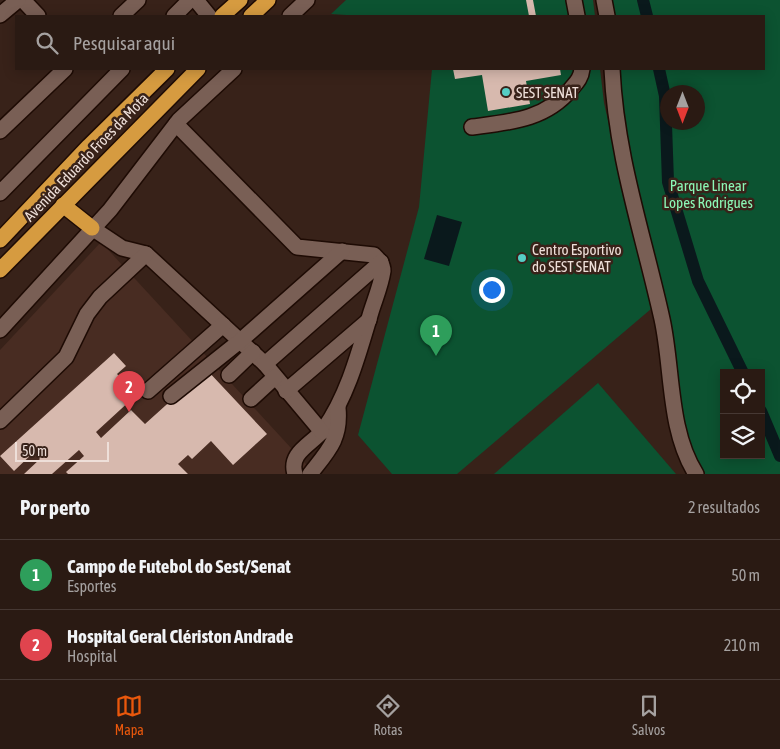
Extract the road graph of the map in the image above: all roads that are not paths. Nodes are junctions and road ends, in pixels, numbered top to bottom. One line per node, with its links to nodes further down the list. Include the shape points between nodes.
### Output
1 (18, 0): 11 (street)
2 (23, 0): 12 (street)
3 (138, 0): 13 (street)
4 (190, 0): 14 (street)
5 (196, 0): 15 (street)
6 (240, 0): 16 (highway)
7 (268, 0): 17 (highway)
8 (308, 0): 18 (street)
9 (574, 0): 19 (street)
10 (604, 0): 20 (street)
11 (0, 15)
12 (37, 15)
13 (122, 15)
14 (175, 15)
15 (208, 15)
16 (223, 15)
17 (252, 15)
18 (291, 15)
19 (577, 15)
20 (607, 15)
21 (64, 70): 30 (street)
22 (121, 70): 31 (street)
23 (166, 70): 34 (highway, Avenida Eduardo Froes da Mota)
24 (197, 70): 32 (highway, Avenida Eduardo Froes da Mota)
25 (233, 70): 28 (street)
26 (582, 70): 29 (street, via 581,76 560,102 523,120)
27 (612, 70): 56 (street, via 619,147 662,320 678,423 688,461)
28 (176, 124): 33 (street, via 126,192); 35 (street, via 297,247)
29 (472, 127)
30 (0, 131)
31 (0, 193)
32 (63, 205): 33 (highway); 38 (highway, Avenida Eduardo Froes da Mota)
33 (92, 228): 36 (street, via 122,248); 41 (street)
34 (0, 240)
35 (342, 251): 37 (street, via 374,255); 42 (street)
36 (146, 254): 40 (street); 52 (street, via 100,297 87,314 66,357)
37 (381, 262): 39 (street, via 383,271); 44 (street)
38 (0, 270)
39 (369, 320): 48 (street); 51 (street)
40 (223, 325): 42 (street); 47 (street)
41 (0, 330)
42 (240, 341): 43 (street); 49 (street)
43 (253, 352): 44 (street); 45 (street)
44 (265, 364): 46 (street)
45 (229, 375)
46 (275, 377): 48 (street); 50 (street)
47 (148, 391)
48 (286, 391): 53 (street)
49 (171, 396)
50 (251, 399)
51 (338, 408): 53 (street); 55 (street, via 340,426 332,446)
52 (0, 421)
53 (322, 432): 54 (street, via 304,446 294,461)
54 (295, 474)
55 (310, 474)
56 (696, 474)

